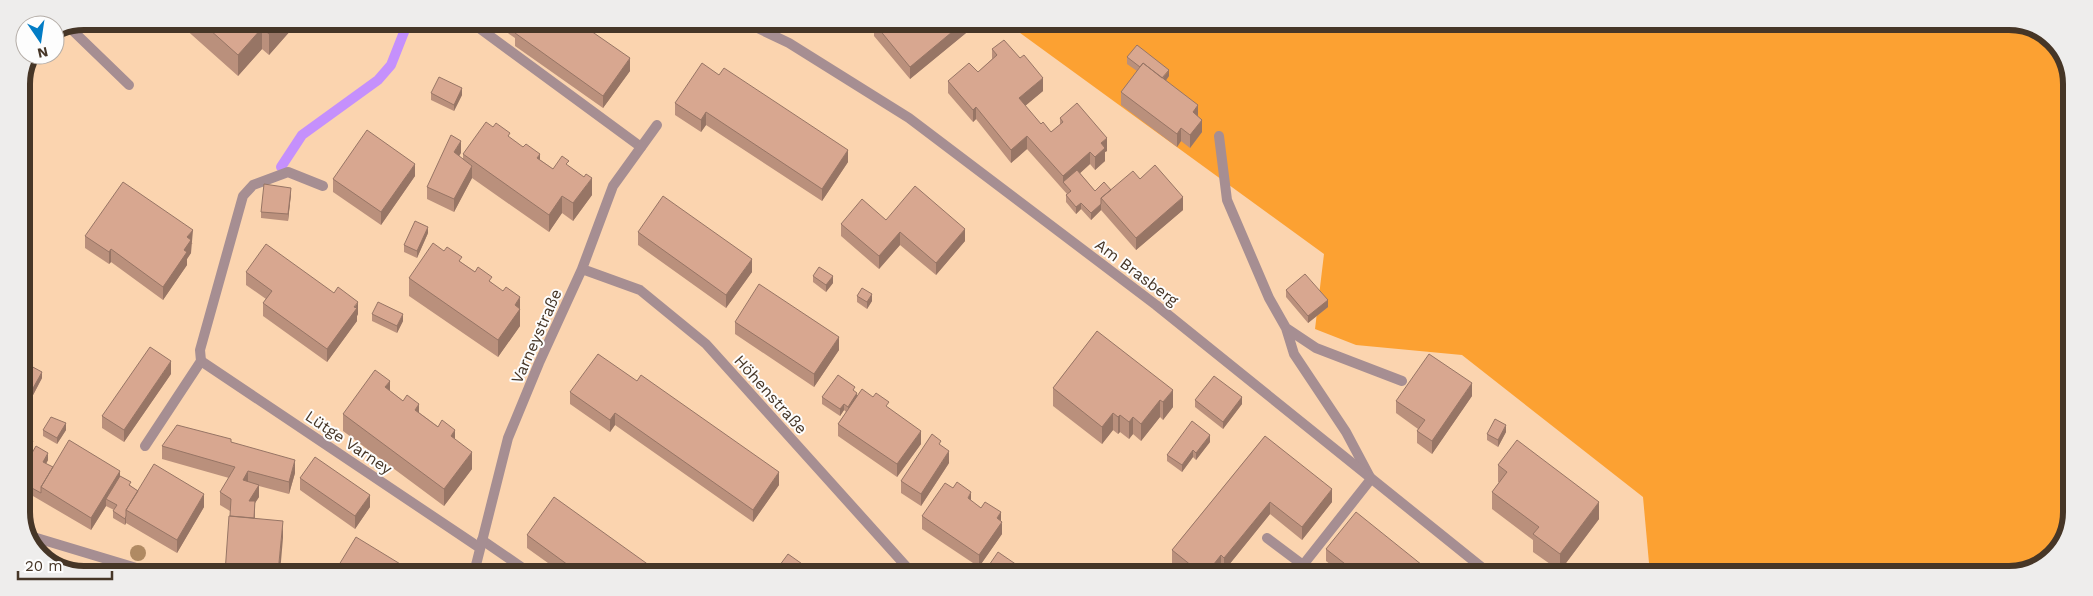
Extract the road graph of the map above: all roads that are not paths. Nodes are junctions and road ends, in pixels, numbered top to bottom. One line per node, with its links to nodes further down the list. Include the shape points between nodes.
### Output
1 (482, 30): 7 (street)
2 (763, 30): 14 (street, Am Brasberg, via 909,118 1156,305)
3 (73, 31): 4 (street)
4 (129, 85)
5 (657, 125): 7 (street, Varneystraße)
6 (1219, 136): 10 (street, via 1227,200 1268,298)
7 (641, 147): 9 (street, Varneystraße, via 613,186)
8 (323, 186): 11 (street, via 288,172 253,185 243,196 200,350)
9 (582, 269): 17 (street, Varneystraße, via 508,438); 22 (street, Höhenstraße, via 640,290 706,344)
10 (1286, 328): 12 (street, via 1316,348); 14 (street, via 1294,354 1346,432)
11 (201, 362): 13 (street); 17 (street, Lütge Varney)
12 (1402, 381)
13 (145, 446)
14 (1371, 479): 18 (street); 23 (street, Am Brasberg)
15 (37, 538): 19 (street)
16 (1266, 538): 18 (street)
17 (481, 544): 20 (street, Varneystraße); 21 (street, Lütge Varney)
18 (1303, 565)
19 (130, 566)
20 (476, 566)
21 (518, 566)
22 (906, 566)
23 (1480, 566)

